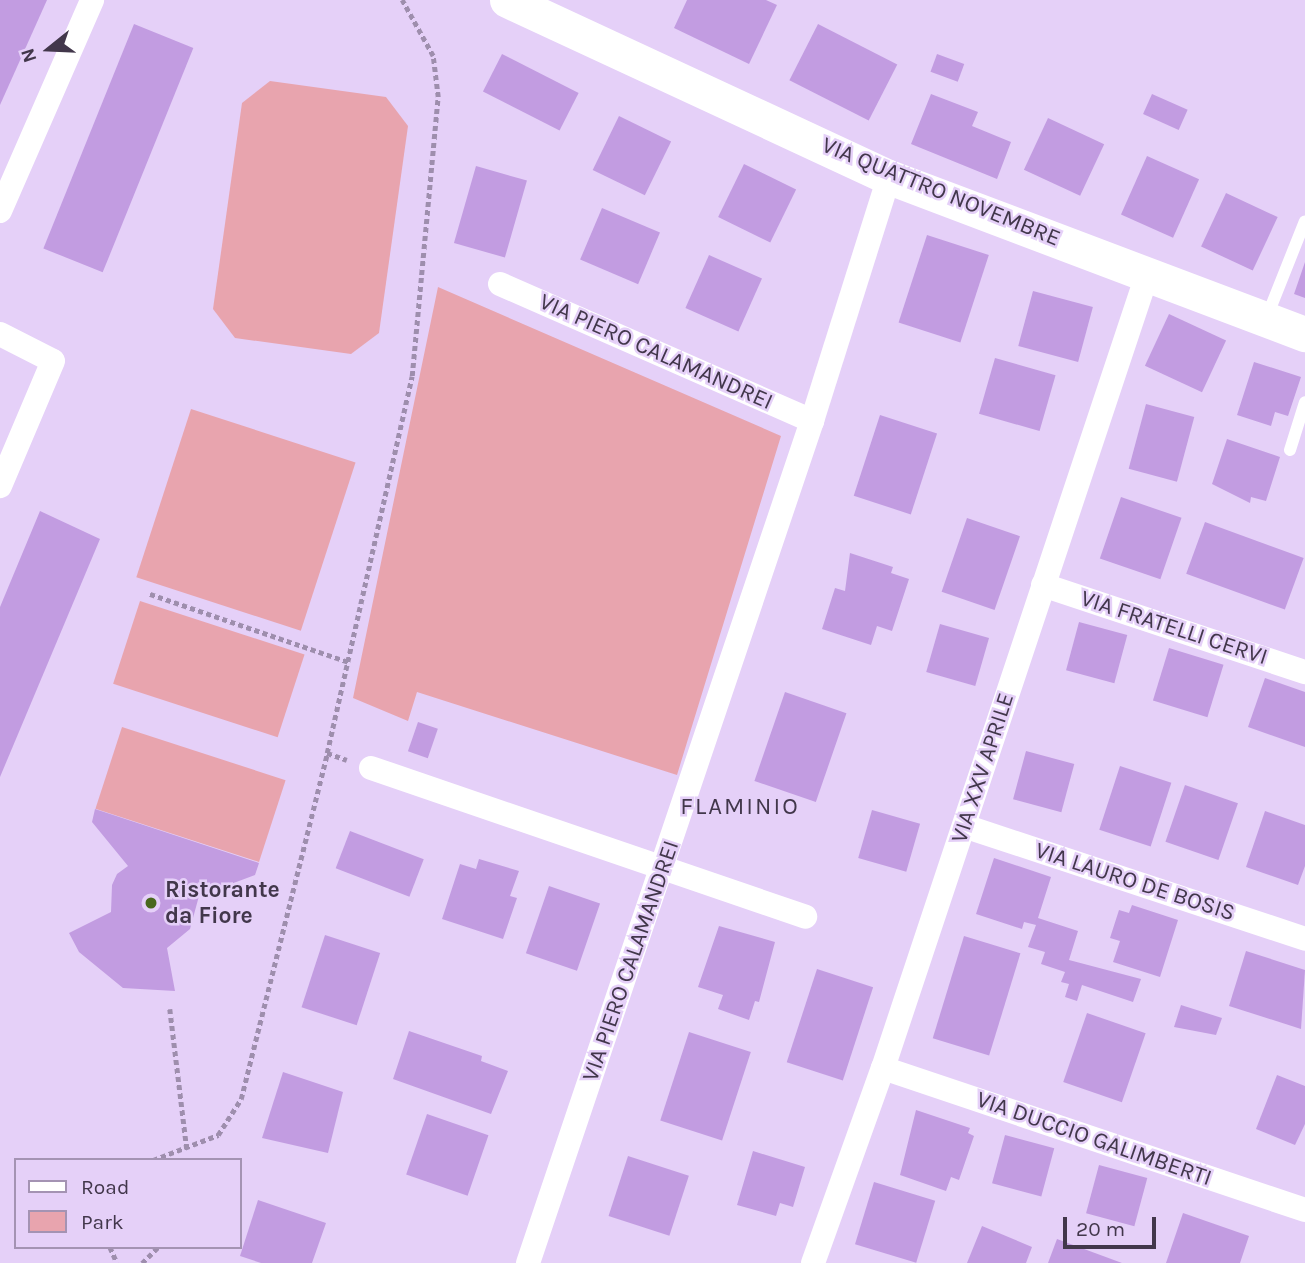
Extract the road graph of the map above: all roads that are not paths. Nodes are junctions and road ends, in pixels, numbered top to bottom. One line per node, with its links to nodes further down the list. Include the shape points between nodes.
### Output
1 (92, 0): 4 (street)
2 (507, 0): 3 (street, VIA QUATTRO NOVEMBRE)
3 (889, 177): 6 (street, VIA QUATTRO NOVEMBRE); 12 (street, VIA PIERO CALAMANDREI)
4 (0, 211)
5 (1305, 221): 8 (lane)
6 (1148, 272): 8 (street, VIA QUATTRO NOVEMBRE); 15 (street, VIA XXV APRILE)
7 (500, 284): 12 (street, VIA PIERO CALAMANDREI)
8 (1266, 319): 10 (street, VIA QUATTRO NOVEMBRE)
9 (0, 334): 14 (street, via 53,361)
10 (1305, 334)
11 (1305, 402): 13 (lane)
12 (812, 421): 19 (street, VIA PIERO CALAMANDREI)
13 (1290, 450)
14 (0, 486)
15 (1043, 585): 16 (street, VIA FRATELLI CERVI); 18 (street, VIA XXV APRILE)
16 (1305, 672)
17 (371, 768): 19 (street)
18 (964, 825): 21 (street, VIA LAURO DE BOSIS); 22 (street, VIA XXV APRILE)
19 (662, 869): 20 (street); 24 (street, VIA PIERO CALAMANDREI)
20 (804, 917)
21 (1305, 939)
22 (883, 1068): 23 (street, VIA DUCCIO GALIMBERTI); 25 (street, VIA XXV APRILE)
23 (1305, 1210)
24 (528, 1263)
25 (813, 1263)

